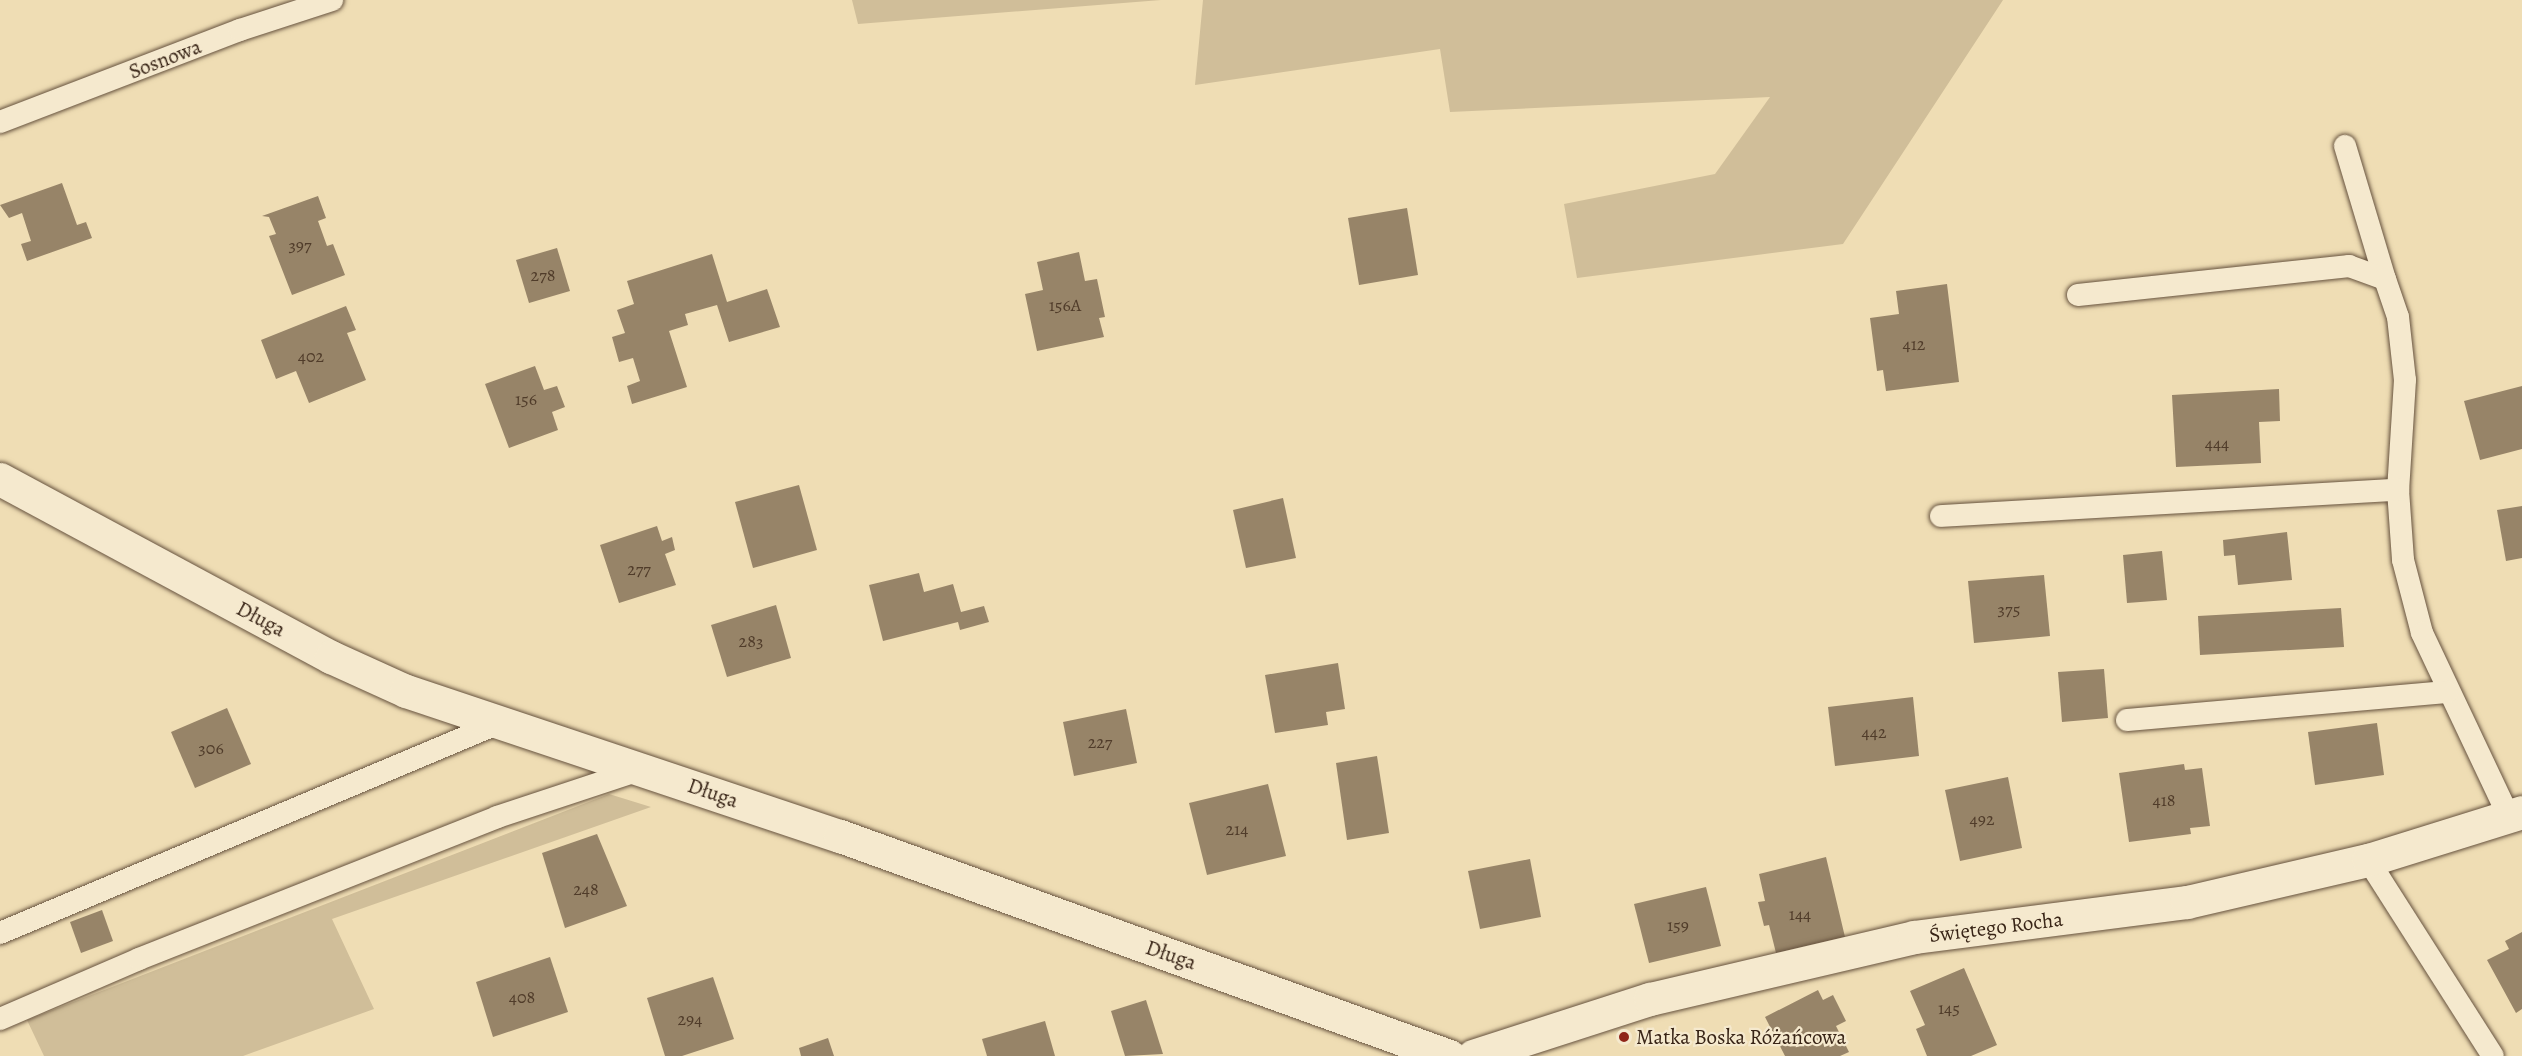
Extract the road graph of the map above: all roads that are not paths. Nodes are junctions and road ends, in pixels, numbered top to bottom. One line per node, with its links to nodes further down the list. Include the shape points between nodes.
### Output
1 (332, 0): 2 (lane, Sosnowa, via 240,30)
2 (0, 122)
3 (2345, 146): 4 (lane)
4 (2385, 279): 5 (lane, via 2349,267); 7 (lane, via 2398,317 2405,380)
5 (2078, 295)
6 (0, 479): 11 (street, Długa, via 331,657 406,691)
7 (2398, 490): 8 (lane); 9 (lane, via 2403,560 2422,633)
8 (1941, 516)
9 (2447, 692): 10 (lane); 13 (lane)
10 (2127, 720)
11 (499, 723): 12 (street, Długa); 15 (lane)
12 (642, 769): 16 (lane, via 497,817 149,955); 17 (street, Długa)
13 (2515, 814): 14 (street, Świętego Rocha)
14 (2368, 860): 18 (street, Świętego Rocha, via 2118,914 1914,937 1650,999); 19 (lane)
15 (0, 933)
16 (0, 1019)
17 (1449, 1056)
18 (1473, 1056)
19 (2493, 1056)

